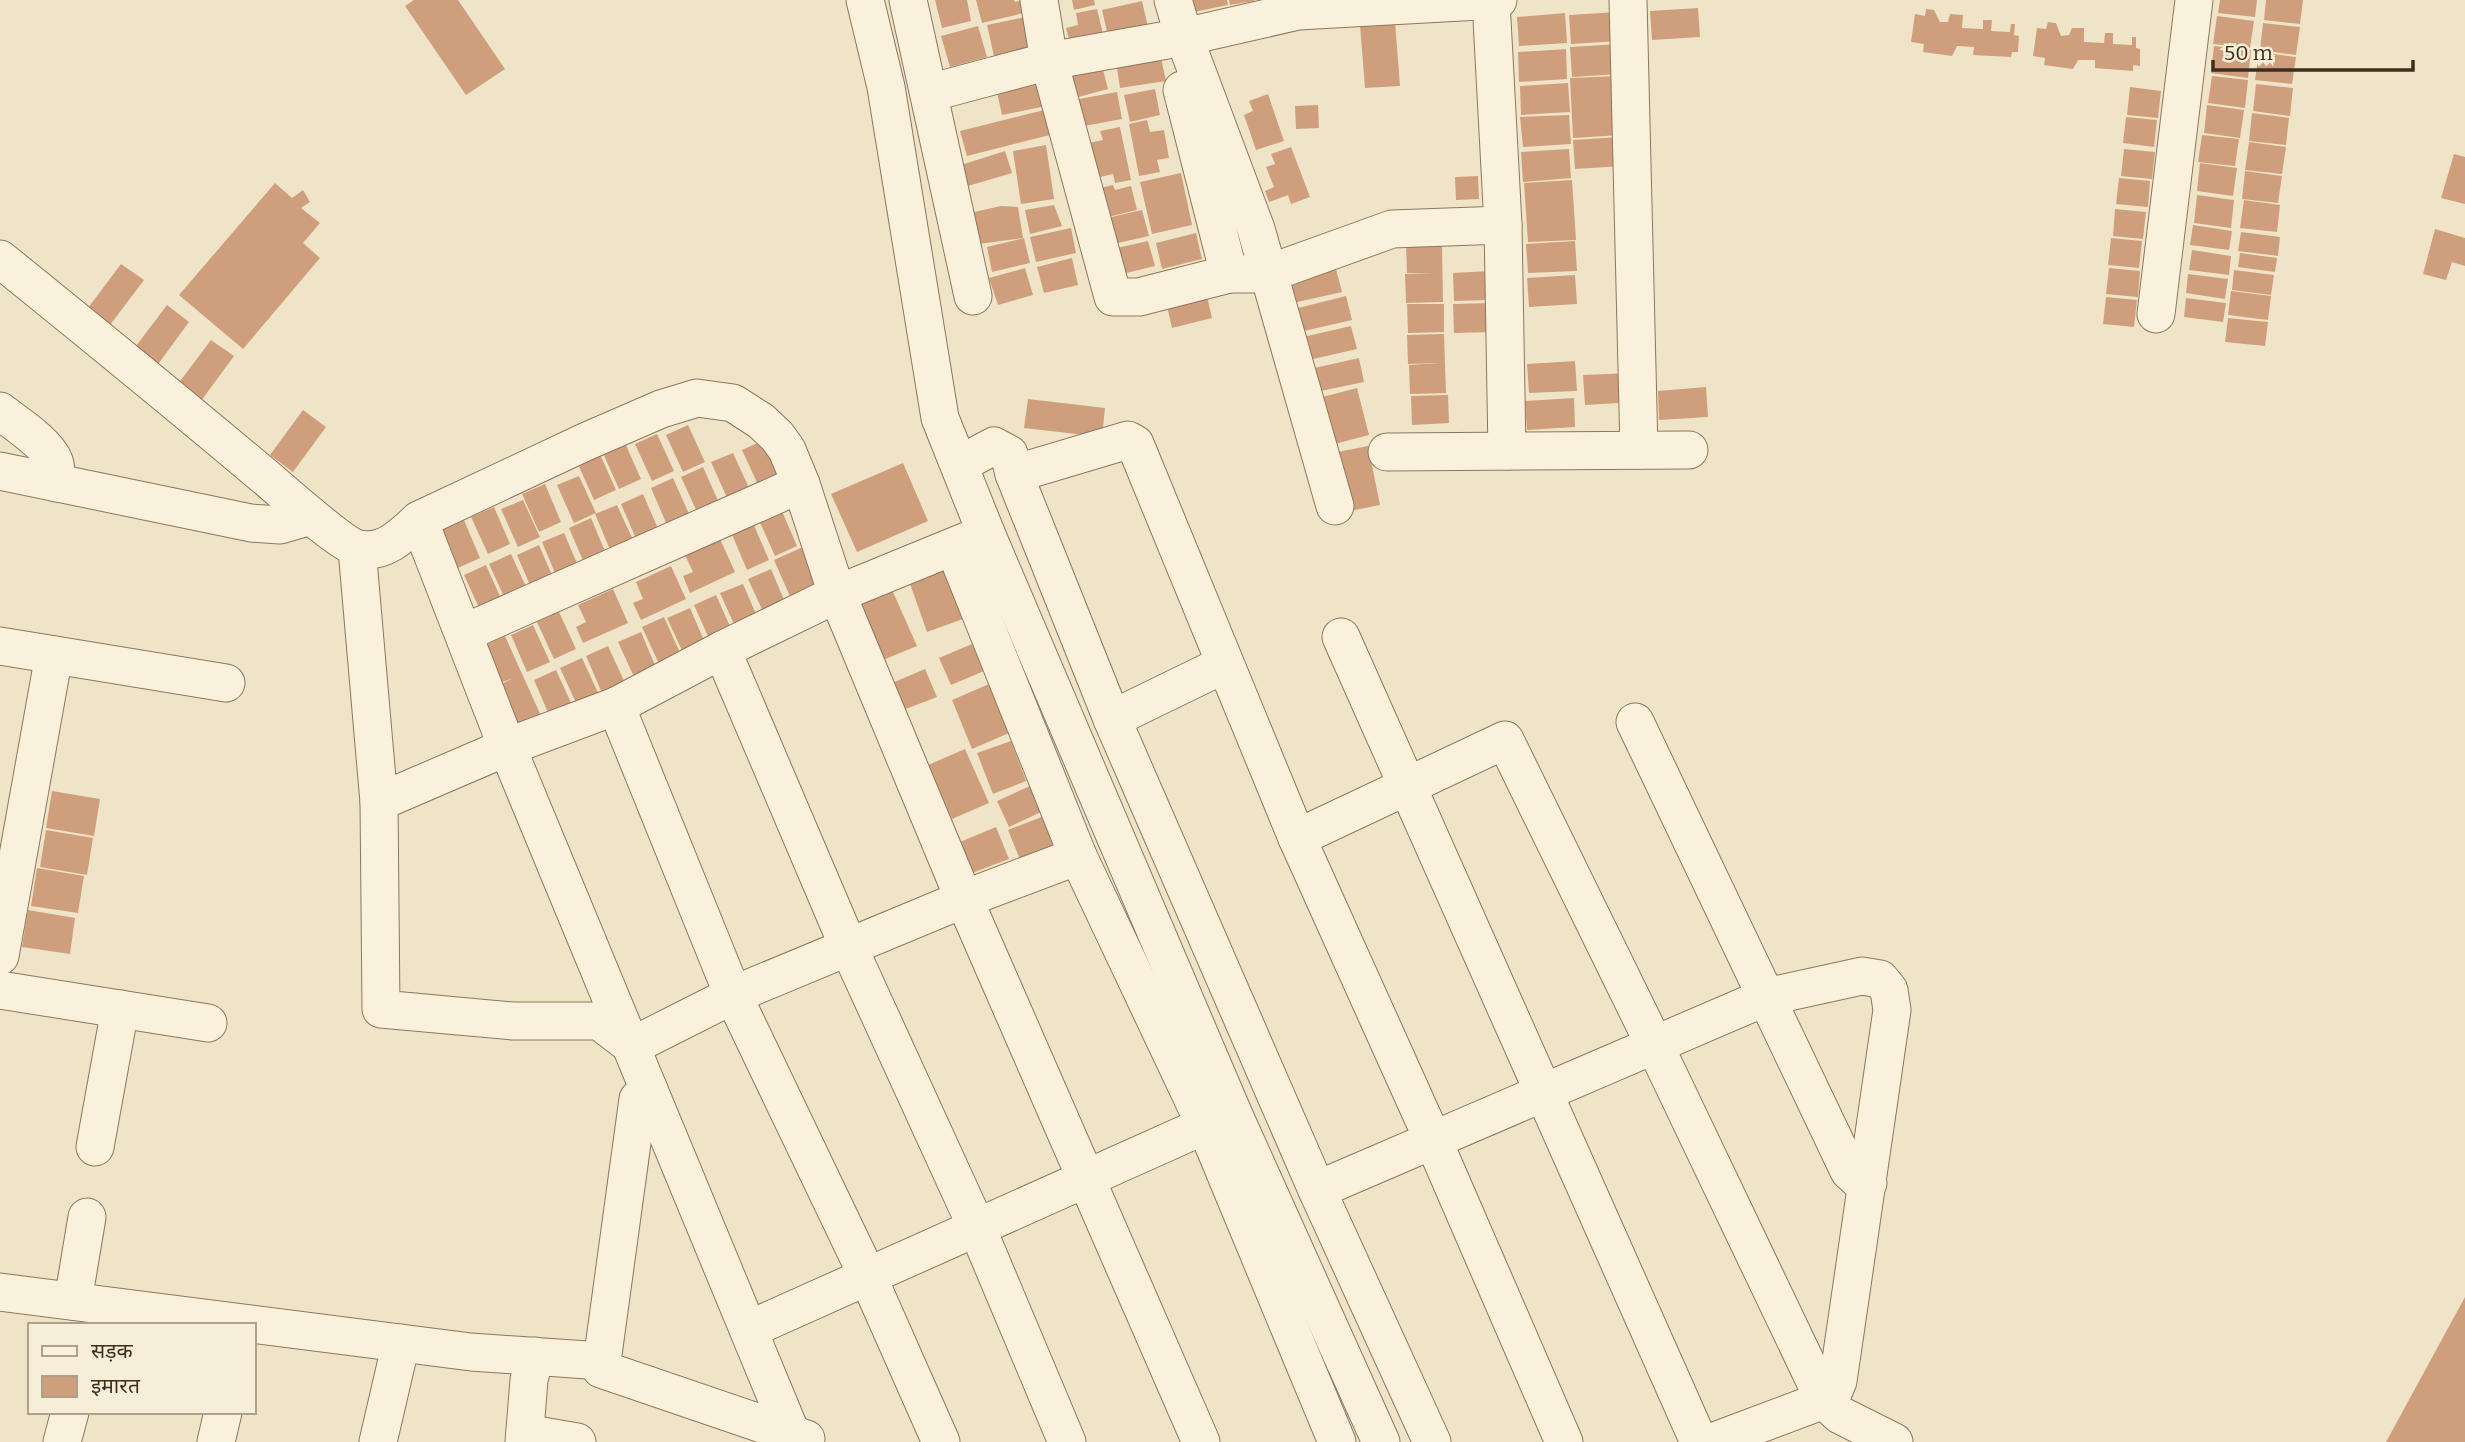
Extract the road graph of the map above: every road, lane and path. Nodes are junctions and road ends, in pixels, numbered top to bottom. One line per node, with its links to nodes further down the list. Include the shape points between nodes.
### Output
1 (865, 0): 23 (street, via 886,88 940,418)
2 (908, 0): 11 (street)
3 (1039, 0): 10 (street)
4 (1173, 0): 9 (street)
5 (1497, 0): 8 (street)
6 (1628, 0): 19 (street)
7 (2194, 0): 17 (street)
8 (1491, 1): 9 (street, via 1298,11); 12 (street)
9 (1177, 38): 10 (street); 14 (street); 15 (street, via 1256,229)
10 (1049, 61): 11 (street); 14 (street, via 1113,297 1139,297)
11 (929, 93): 16 (street)
12 (1503, 225): 15 (street, via 1392,229); 21 (street)
13 (0, 259): 29 (street)
14 (1229, 274): 15 (street)
15 (1267, 274): 28 (street)
16 (973, 296)
17 (2156, 314)
18 (0, 411): 26 (street, via 53,458)
19 (1639, 450): 20 (street); 21 (street)
20 (1689, 450)
21 (1507, 451): 22 (street)
22 (1387, 452)
23 (960, 464): 25 (street, via 994,446 1009,454); 31 (street)
24 (0, 471): 26 (street)
25 (1014, 474): 39 (street, via 1128,440 1135,444); 42 (street)
26 (55, 483): 29 (street, via 251,523 280,525)
27 (801, 484): 30 (street, via 787,450 761,421 733,402 697,398 597,436); 33 (street); 34 (street)
28 (1335, 506)
29 (311, 516): 32 (street)
30 (419, 520): 32 (street, via 400,538 376,550); 34 (street)
31 (970, 540): 33 (street); 48 (street); 61 (street)
32 (357, 549): 46 (street)
33 (837, 594): 37 (street); 49 (street)
34 (464, 633): 44 (street)
35 (1341, 637): 45 (street)
36 (0, 646): 38 (street)
37 (723, 650): 41 (street); 50 (street)
38 (54, 655): 40 (street); 51 (street)
39 (1225, 664): 42 (street); 47 (street)
40 (226, 683)
41 (617, 706): 44 (street); 53 (street)
42 (1112, 719): 66 (street)
43 (1635, 722): 54 (street)
44 (507, 747): 46 (street); 58 (street)
45 (1407, 786): 47 (street); 57 (street, via 1505,740); 60 (street)
46 (379, 802): 58 (street, via 381,1009 513,1021 598,1021)
47 (1297, 838): 62 (street)
48 (1078, 856): 49 (street); 61 (street)
49 (964, 899): 50 (street); 64 (street)
50 (849, 948): 53 (street); 68 (street)
51 (0, 956)
52 (0, 990): 55 (street)
53 (733, 995): 58 (street); 69 (street)
54 (1766, 997): 57 (street); 65 (street, via 1849,1171); 65 (street, via 1862,976 1880,979 1889,990 1892,1010)
55 (120, 1009): 56 (street); 63 (street)
56 (208, 1023)
57 (1654, 1045): 60 (street); 78 (street)
58 (632, 1046): 59 (street)
59 (649, 1090): 74 (street); 77 (street, via 638,1099)
60 (1543, 1092): 62 (street); 94 (street)
61 (1219, 1120): 64 (street); 90 (street); 91 (street)
62 (1433, 1140): 66 (street); 93 (street)
63 (95, 1147)
64 (1088, 1179): 68 (street); 89 (street)
65 (1868, 1183): 78 (street, via 1843,1358 1833,1393)
66 (1317, 1190): 92 (street)
67 (87, 1217): 71 (street)
68 (977, 1228): 69 (street); 88 (street)
69 (868, 1276): 74 (street); 87 (street)
70 (0, 1292): 71 (street)
71 (88, 1310): 72 (street)
72 (231, 1323)
73 (256, 1326): 75 (street)
74 (750, 1329): 82 (street)
75 (401, 1343): 76 (street); 85 (street)
76 (535, 1356): 77 (street); 81 (street)
77 (602, 1361): 82 (street, via 601,1369)
78 (1824, 1400): 95 (street); 96 (street, via 1840,1415)
79 (69, 1414): 83 (street)
80 (223, 1414): 84 (street)
81 (524, 1437): 86 (street)
82 (803, 1438)
83 (62, 1442)
84 (216, 1442)
85 (377, 1442)
86 (577, 1442)
87 (941, 1442)
88 (1067, 1442)
89 (1201, 1442)
90 (1337, 1442)
91 (1381, 1442)
92 (1432, 1442)
93 (1564, 1442)
94 (1699, 1442)
95 (1712, 1442)
96 (1894, 1442)

